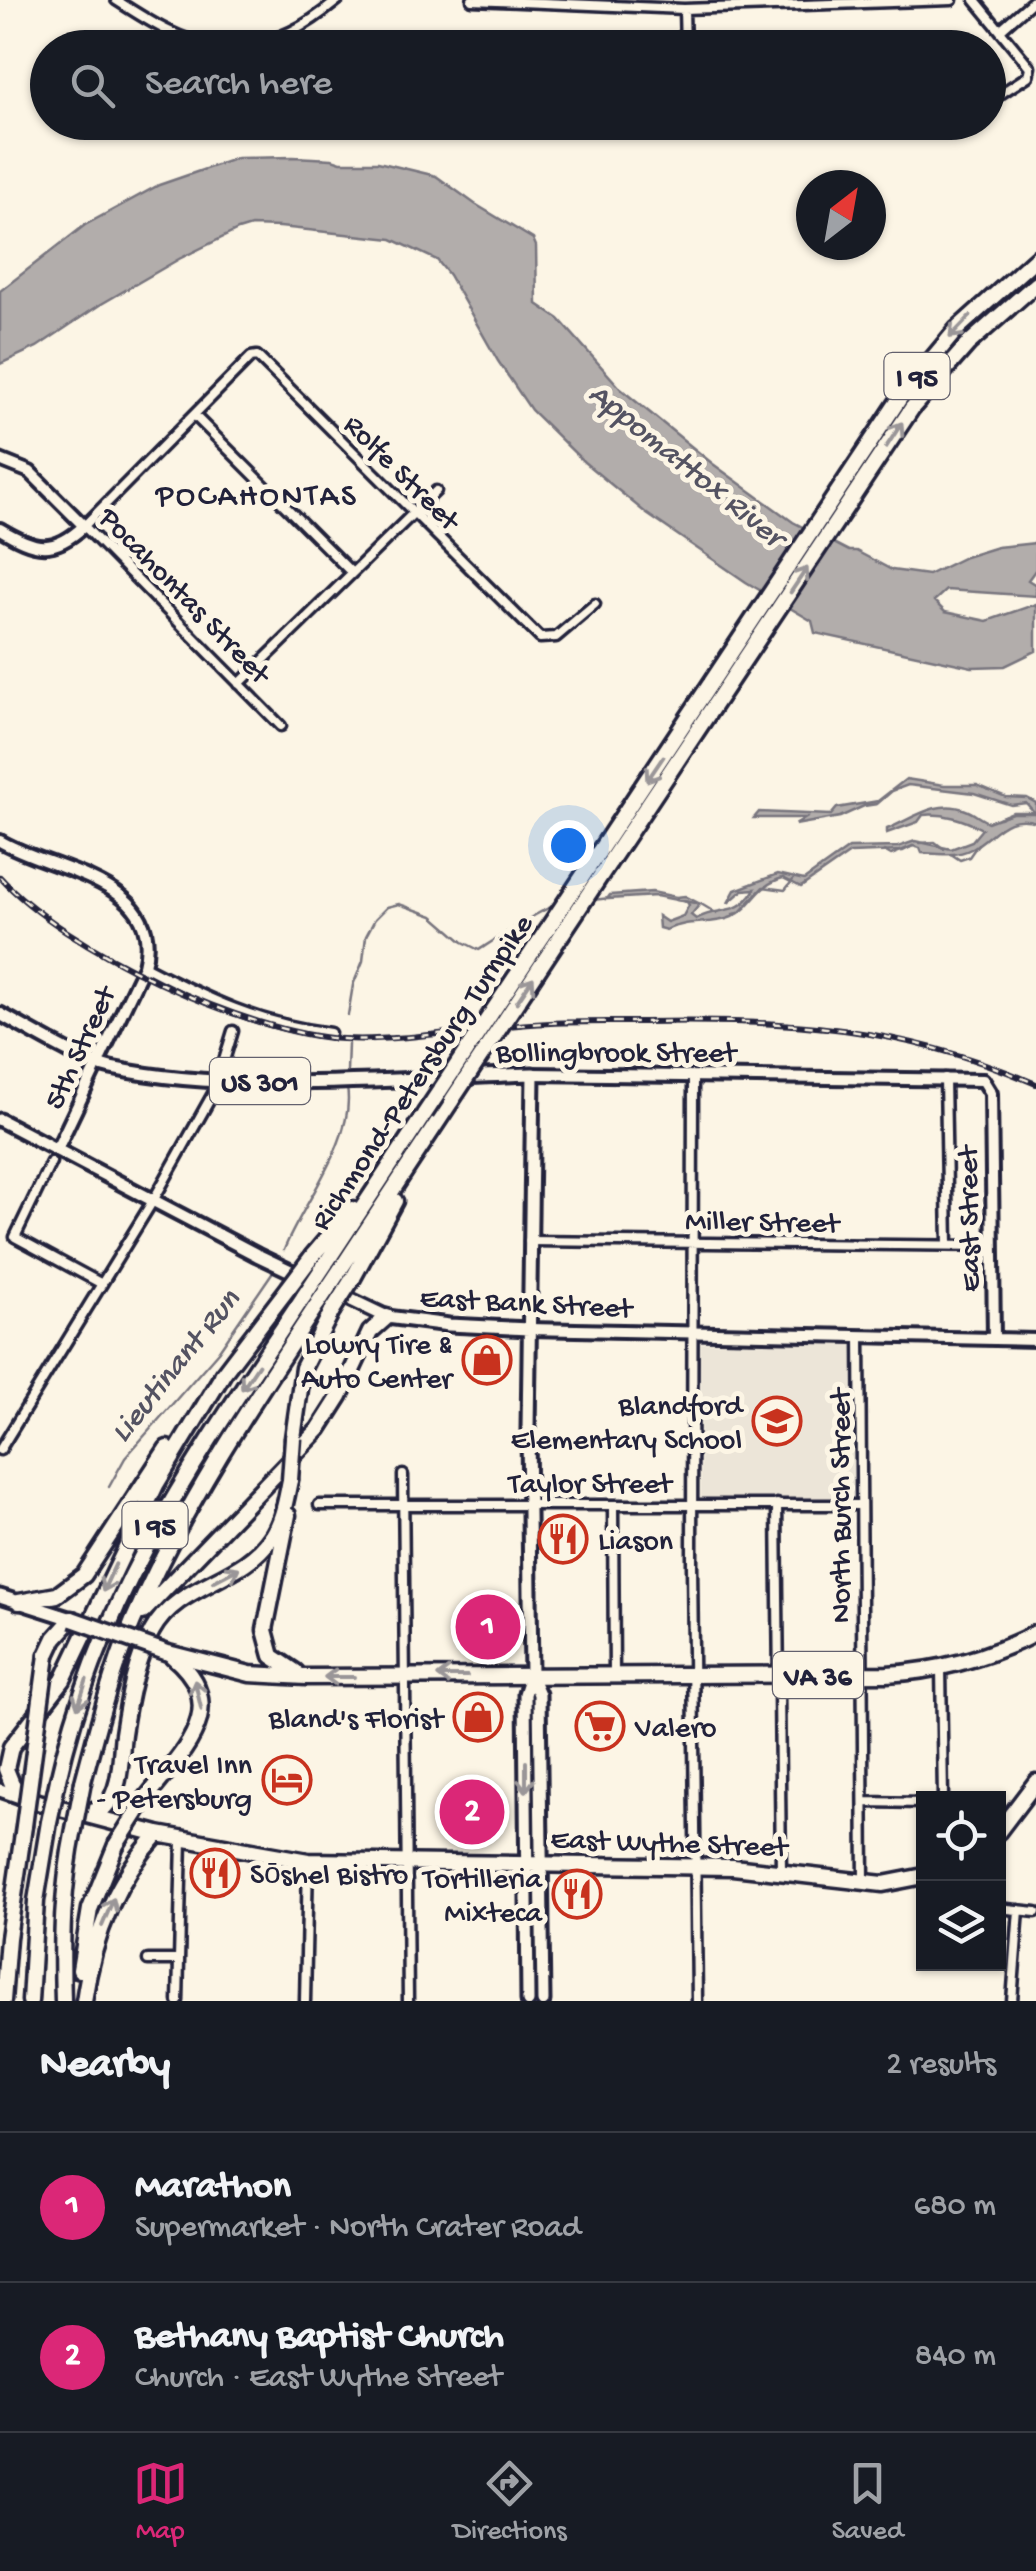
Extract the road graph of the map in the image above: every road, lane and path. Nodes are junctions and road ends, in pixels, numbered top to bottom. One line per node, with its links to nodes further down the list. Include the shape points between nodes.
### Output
1 (116, 0): 9 (street)
2 (338, 0): 10 (street)
3 (472, 0): 7 (street)
4 (952, 0): 8 (street)
5 (974, 0): 12 (street)
6 (1034, 0): 12 (street)
7 (630, 4): 8 (street)
8 (684, 9): 11 (street)
9 (165, 30)
10 (295, 30)
11 (685, 30)
12 (1000, 30)
13 (1006, 37): 14 (street, via 1030,67)
14 (1006, 90)
15 (1036, 258): 30 (highway, Richmond-Petersburg Turnpike / I 95, one-way to 30, via 938,350 886,416)
16 (1036, 284): 18 (highway, Richmond-Petersburg Turnpike / I 95)
17 (1036, 298): 18 (highway)
18 (1011, 305): 30 (highway, Richmond-Petersburg Turnpike / I 95, one-way to 18, via 922,396)
19 (194, 415): 22 (street, Rolfe Street, via 257,356); 23 (street); 25 (street)
20 (0, 460): 23 (street, Pocahontas Street, via 30,472)
21 (436, 491): 22 (street)
22 (413, 512): 25 (street); 26 (street, Rolfe Street, via 540,638 549,640)
23 (84, 526): 24 (street, via 58,546 31,545); 27 (street, Pocahontas Street)
24 (0, 530)
25 (352, 573): 27 (street)
26 (595, 604)
27 (240, 684): 28 (street, Pocahontas Street)
28 (280, 726)
29 (0, 842): 31 (street, via 112,889 131,904 142,922)
30 (603, 858): 41 (highway, Richmond-Petersburg Turnpike / I 95, bridge); 41 (highway, Richmond-Petersburg Turnpike / I 95, one-way to 30, bridge, via 452,1100)
31 (144, 966): 34 (street, via 239,1013); 35 (street, 5th Street)
32 (0, 1014): 35 (main road, Bollingbrook Street / US 301)
33 (233, 1031): 39 (street)
34 (330, 1033)
35 (98, 1064): 39 (main road, Bollingbrook Street / US 301); 43 (street, 5th Street)
36 (533, 1074): 37 (street, Bollingbrook Street); 39 (main road, Bollingbrook Street / US 301); 46 (main road)
37 (692, 1076): 38 (street, Bollingbrook Street); 47 (street)
38 (944, 1078): 40 (street, Bollingbrook Street, via 983,1080); 48 (street)
39 (219, 1080): 45 (street)
40 (991, 1099): 49 (street, East Street)
41 (432, 1117): 50 (highway, Richmond-Petersburg Turnpike / I 95); 50 (highway, Richmond-Petersburg Turnpike / I 95, via 397,1155)
42 (0, 1120): 43 (main road, East Bank Street)
43 (57, 1149): 45 (main road, East Bank Street)
44 (51, 1162): 51 (street, via 15,1238)
45 (154, 1199): 51 (street); 53 (main road, East Bank Street)
46 (529, 1241): 47 (street, Miller Street); 54 (main road)
47 (693, 1241): 48 (street, Miller Street); 55 (street)
48 (948, 1245): 49 (street, Miller Street)
49 (993, 1246): 57 (street, East Street)
50 (333, 1266): 52 (highway, Richmond-Petersburg Turnpike / I 95, bridge); 59 (highway, bridge, via 288,1287); 62 (highway, bridge, via 332,1311 304,1368)
51 (102, 1284): 60 (street)
52 (311, 1299): 73 (highway, Richmond-Petersburg Turnpike / I 95, via 210,1470); 110 (highway, Richmond-Petersburg Turnpike / I 95, one-way to 110, bridge, via 181,1481 134,1566 86,1680 49,1822)
53 (386, 1317): 54 (main road, East Bank Street); 73 (highway, via 370,1332 340,1396 310,1439)
54 (529, 1329): 55 (street, East Bank Street); 66 (main road)
55 (693, 1333): 56 (street, East Bank Street); 63 (street)
56 (860, 1336): 57 (street, East Bank Street); 68 (street, North Burch Street)
57 (994, 1338): 58 (street, East Bank Street)
58 (1036, 1340)
59 (225, 1370): 71 (highway, via 84,1575 57,1595); 89 (highway, one-way to 89, via 148,1500 64,1680 7,1755 8,1776)
60 (0, 1450)
61 (403, 1475): 69 (street)
62 (290, 1480): 84 (highway, via 265,1630 272,1656); 92 (highway, one-way to 62, via 105,1807 116,1790 134,1682 152,1632 181,1599 260,1552 280,1520)
63 (693, 1504): 64 (street, Taylor Street); 67 (street, Taylor Street); 80 (street)
64 (778, 1504): 68 (street, Taylor Street); 81 (street)
65 (319, 1505): 69 (street, Taylor Street)
66 (529, 1505): 67 (street, Taylor Street); 69 (street, Taylor Street); 82 (main road)
67 (613, 1505): 83 (street)
68 (861, 1505): 79 (street, North Burch Street)
69 (403, 1506): 85 (street)
70 (0, 1596): 71 (main road)
71 (19, 1602): 72 (main road)
72 (72, 1619): 77 (highway, bridge); 109 (highway, bridge, via 47,1655)
73 (132, 1623): 106 (highway, Richmond-Petersburg Turnpike / I 95, bridge, via 83,1782)
74 (1036, 1633): 76 (highway, VA 36)
75 (1036, 1642): 76 (highway)
76 (1017, 1643): 78 (highway, VA 36)
77 (168, 1652): 84 (highway, via 250,1674); 113 (highway, one-way to 77, bridge, via 90,1909 116,1845 188,1741 203,1706 197,1682)
78 (941, 1668): 79 (highway, VA 36); 88 (street)
79 (862, 1674): 81 (highway, VA 36); 90 (street, North Burch Street)
80 (693, 1675): 81 (highway, VA 36); 83 (highway, VA 36); 99 (street)
81 (778, 1675): 100 (street)
82 (531, 1676): 83 (highway, VA 36); 85 (highway, one-way to 85); 98 (main road, via 539,1694)
83 (614, 1676)
84 (306, 1677): 85 (highway, one-way to 84)
85 (404, 1677): 97 (street)
86 (1036, 1782): 93 (highway)
87 (0, 1790): 89 (main road, East Wythe Street)
88 (943, 1791)
89 (23, 1798): 92 (highway, East Wythe Street)
90 (864, 1802): 91 (street); 102 (street, North Burch Street)
91 (916, 1803)
92 (76, 1813): 94 (highway, East Wythe Street)
93 (1006, 1821)
94 (158, 1834): 95 (highway, East Wythe Street); 113 (highway, one-way to 94, via 108,1911)
95 (182, 1840): 96 (highway, East Wythe Street); 108 (street)
96 (308, 1862): 97 (highway, East Wythe Street); 115 (street)
97 (406, 1862): 98 (highway, East Wythe Street); 116 (street)
98 (534, 1863): 99 (highway, East Wythe Street); 117 (main road); 118 (main road)
99 (695, 1866): 100 (highway, East Wythe Street); 119 (street)
100 (781, 1872): 102 (highway, East Wythe Street)
101 (916, 1878): 102 (highway, East Wythe Street)
102 (864, 1883)
103 (1006, 1909): 104 (street)
104 (1019, 1910): 105 (street); 120 (street)
105 (1036, 1912)
106 (60, 1920): 111 (highway, I 95); 112 (highway, Richmond-Petersburg Turnpike)
107 (148, 1960): 108 (street)
108 (179, 1960): 114 (street)
109 (3, 2001)
110 (30, 2001)
111 (54, 2001)
112 (62, 2001)
113 (81, 2001)
114 (178, 2001)
115 (305, 2001)
116 (408, 2001)
117 (528, 2001)
118 (543, 2001)
119 (697, 2001)
120 (1012, 2001)

